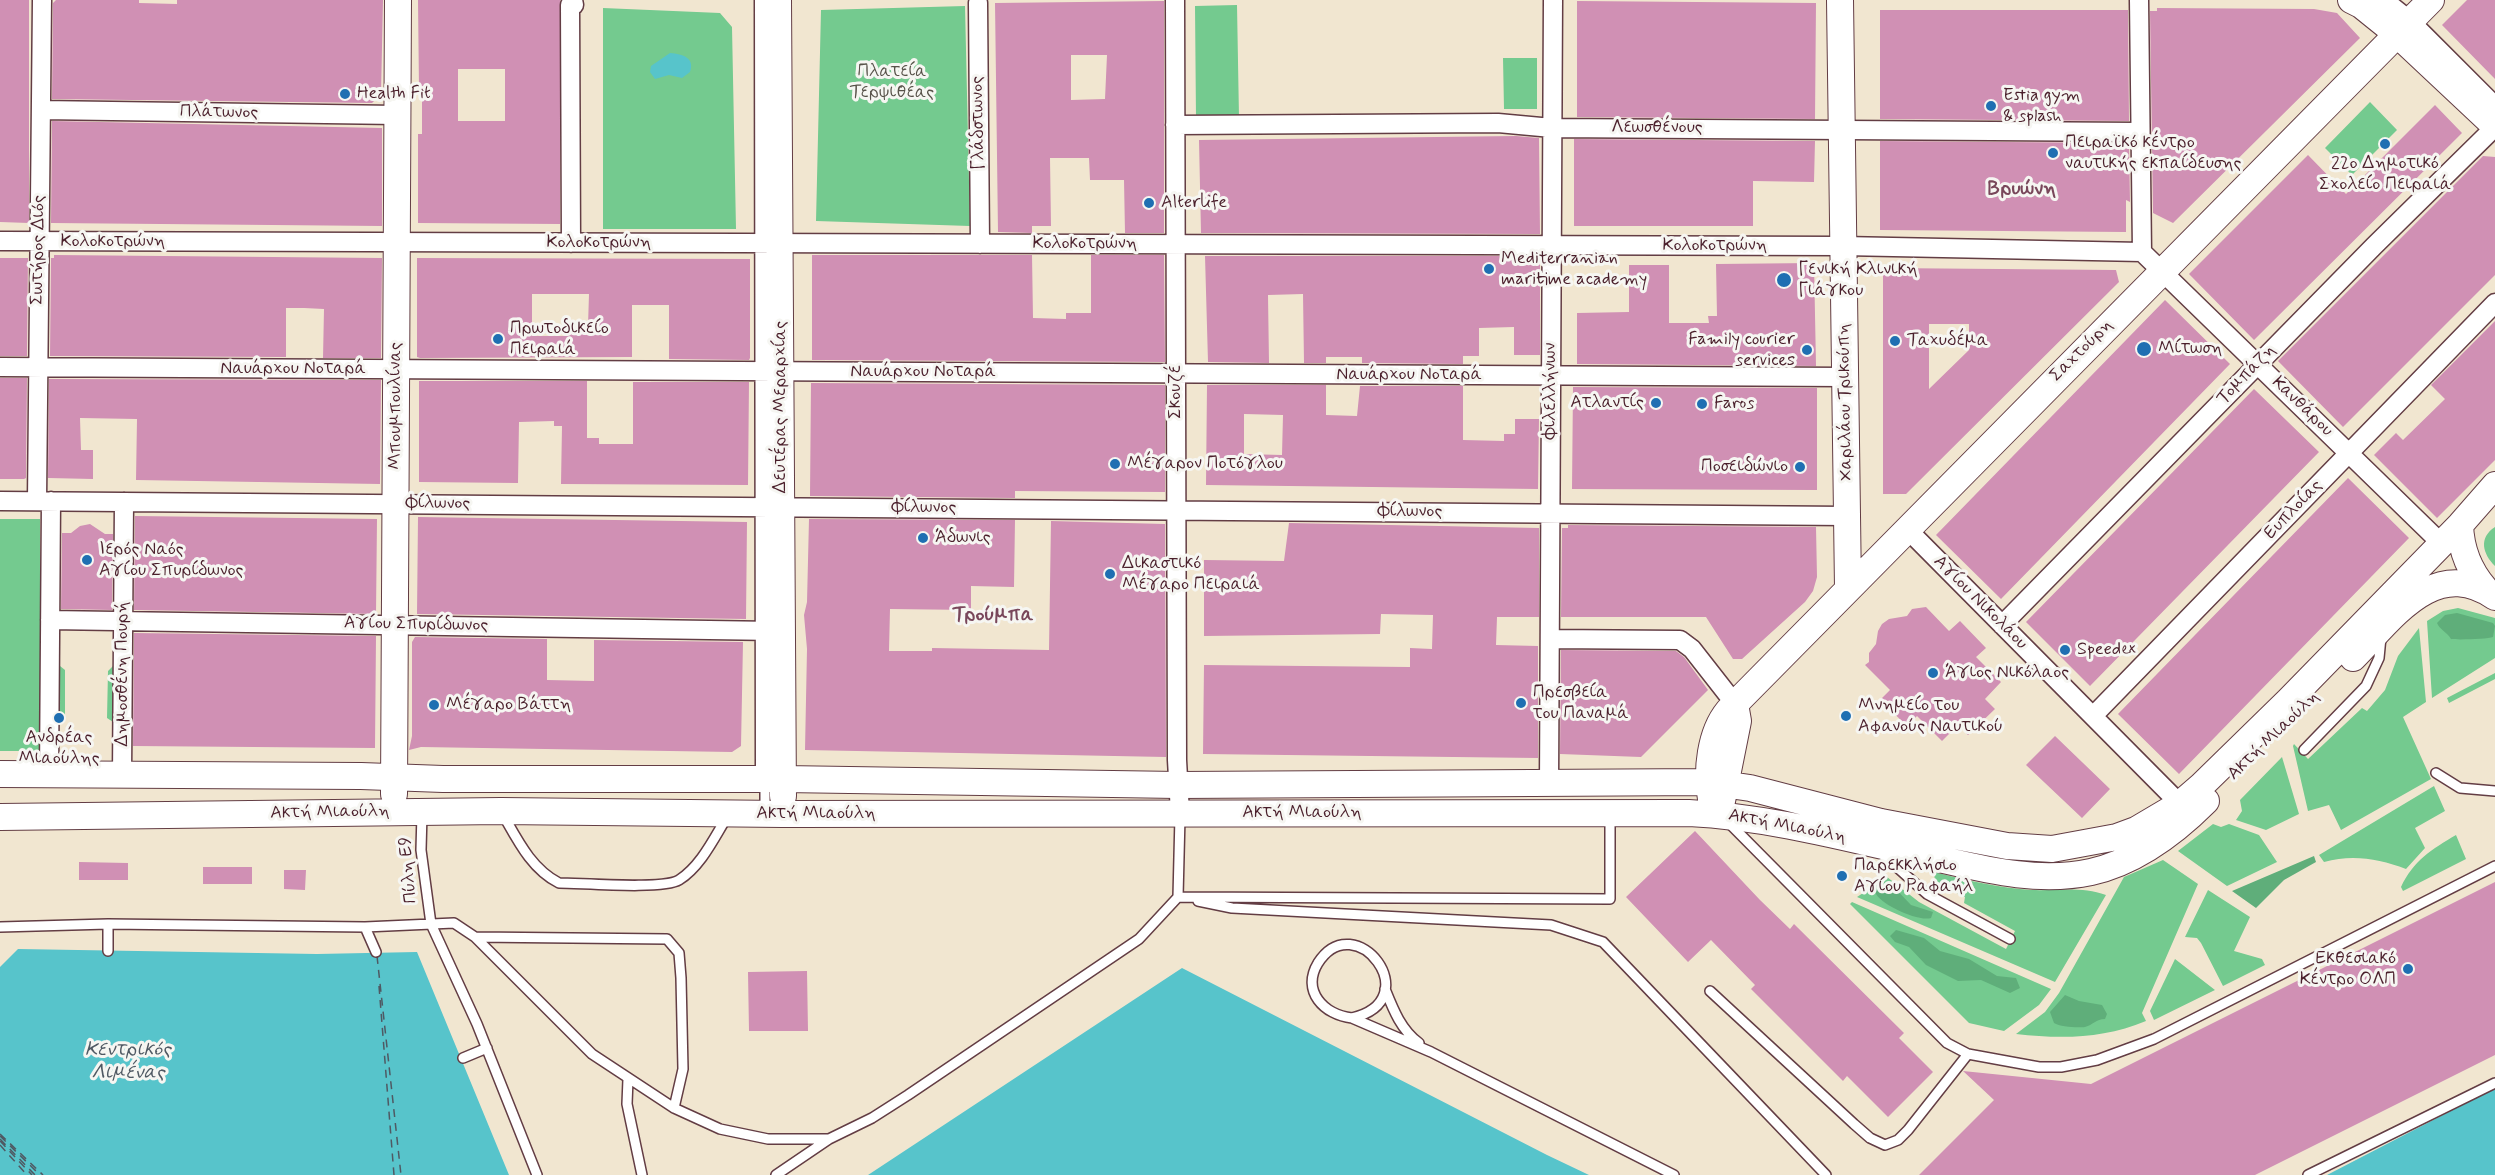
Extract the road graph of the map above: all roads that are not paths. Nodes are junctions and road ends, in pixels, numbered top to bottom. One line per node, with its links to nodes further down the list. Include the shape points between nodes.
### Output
1 (42, 0): 16 (street, Σωτήρος Διός)
2 (398, 0): 17 (main road, Μπουμπουλίνας)
3 (573, 0): 27 (street, via 570,5)
4 (764, 0): 28 (street, Δευτέρας Μεραρχίας)
5 (778, 0): 28 (main road, Δευτέρας Μεραρχίας)
6 (1174, 0): 18 (street, Σκουζέ)
7 (1553, 0): 21 (street, Φιλελλήνων)
8 (1840, 0): 22 (main road, Χαριλάου Τρικούπη)
9 (2139, 0): 23 (street)
10 (2351, 0): 14 (main road)
11 (2384, 0): 14 (street)
12 (2431, 0): 14 (main road, Σαχτούρη)
13 (978, 3): 29 (street, Γλάδστωνος)
14 (2403, 27): 15 (street); 19 (main road); 34 (main road, Σαχτούρη)
15 (2495, 106)
16 (41, 110): 17 (street, Πλάτωνος); 25 (street, Σωτήρος Διός)
17 (397, 115): 26 (main road, Μπουμπουλίνας)
18 (1175, 125): 21 (street, Λεωσθένους, via 1498,123); 30 (street, Σκουζέ)
19 (2495, 127): 36 (street, Τομπάζη)
20 (576, 128): 27 (lane)
21 (1552, 128): 22 (street, Λεωσθένους); 31 (street, Φιλελλήνων)
22 (1842, 130): 23 (street, Λεωσθένους); 32 (main road, Χαριλάου Τρικούπη)
23 (2139, 132): 33 (street)
24 (0, 241): 25 (street, Κολοκοτρώνη)
25 (39, 241): 26 (street, Κολοκοτρώνη); 38 (street, Σωτήρος Διός)
26 (396, 242): 27 (street, Κολοκοτρώνη); 39 (main road, Μπουμπουλίνας)
27 (574, 243): 28 (street, Κολοκοτρώνη)
28 (772, 243): 29 (street, Κολοκοτρώνη); 40 (main road, Δευτέρας Μεραρχίας)
29 (980, 244): 30 (street, Κολοκοτρώνη)
30 (1175, 244): 31 (street, Κολοκοτρώνη); 41 (street, Σκουζέ)
31 (1552, 245): 32 (street, Κολοκοτρώνη); 42 (street, Φιλελλήνων)
32 (1843, 246): 33 (street, Κολοκοτρώνη); 43 (main road, Χαριλάου Τρικούπη)
33 (2142, 252): 34 (street)
34 (2161, 271): 36 (street, Κανθάρου); 55 (main road, Σαχτούρη)
35 (2495, 303): 44 (street, Ευπλοίας)
36 (2258, 365): 44 (street, Κανθάρου); 62 (street, Τομπάζη)
37 (0, 367): 38 (street, Ναυάρχου Νοταρά)
38 (38, 367): 39 (street, Ναυάρχου Νοταρά); 47 (street, Σωτήρος Διός)
39 (396, 369): 40 (street, Ναυάρχου Νοταρά); 49 (main road, Μπουμπουλίνας)
40 (772, 371): 41 (street, Ναυάρχου Νοταρά); 50 (main road, Δευτέρας Μεραρχίας)
41 (1176, 373): 42 (street, Ναυάρχου Νοταρά); 51 (street, Σκουζέ)
42 (1551, 375): 43 (street, Ναυάρχου Νοταρά); 52 (street, Φιλελλήνων)
43 (1845, 377): 53 (main road, Χαριλάου Τρικούπη)
44 (2349, 453): 56 (street, Κανθάρου); 67 (street, Ευπλοίας)
45 (2495, 485): 54 (main road, Ακτή Μιαούλη)
46 (0, 501): 47 (street, Φίλωνος)
47 (44, 501): 48 (street, Φίλωνος); 59 (street, Σωτήρος Διός)
48 (124, 502): 49 (street, Φίλωνος); 60 (street, Δημοσθένη Πουρή)
49 (395, 504): 50 (street, Φίλωνος); 61 (main road, Μπουμπουλίνας)
50 (773, 507): 51 (street, Φίλωνος); 64 (main road, Δευτέρας Μεραρχίας)
51 (1176, 510): 52 (street, Φίλωνος); 77 (street, Σκουζέ)
52 (1551, 513): 53 (street, Φίλωνος); 65 (street, Φιλελλήνων)
53 (1847, 516): 57 (main road, Χαριλάου Τρικούπη)
54 (2460, 525): 56 (main road, Ακτή Μιαούλη); 58 (main road, Ακτή Μιαούλη, via 2466,560)
55 (1907, 529): 57 (main road, Σαχτούρη); 62 (street, Αγίου Νικολάου)
56 (2442, 544): 79 (main road, Ακτή Μιαούλη)
57 (1848, 588): 66 (main road, Σαχτούρη)
58 (2492, 595): 63 (main road, Ακτή Μιαούλη, via 2463,583 2440,585 2416,595)
59 (50, 620): 60 (street, Αγίου Σπυρίδωνος); 71 (street, Σωτήρος Διός)
60 (123, 621): 61 (street, Αγίου Σπυρίδωνος); 72 (street, Δημοσθένη Πουρή)
61 (394, 625): 64 (street, Αγίου Σπυρίδωνος); 73 (main road, Μπουμπουλίνας)
62 (2002, 625): 67 (street, Αγίου Νικολάου)
63 (2382, 629): 68 (lane, via 2379,658 2371,678); 90 (main road, Ακτή Μιαούλη, via 2190,817 2131,857 2093,872 2028,875)
64 (773, 631): 74 (main road, Δευτέρας Μεραρχίας)
65 (1550, 639): 66 (street, via 1680,640 1692,649); 75 (street, Φιλελλήνων)
66 (1735, 704): 76 (main road, Σαχτούρη, via 1722,718 1716,734 1711,758)
67 (2093, 716): 79 (street, Αγίου Νικολάου)
68 (2304, 750)
69 (2436, 773): 78 (lane, via 2460,788)
70 (0, 774): 71 (main road, Ακτή Μιαούλη)
71 (49, 775): 72 (main road, Ακτή Μιαούλη)
72 (122, 775): 73 (main road, Ακτή Μιαούλη)
73 (394, 777): 74 (main road, Ακτή Μιαούλη); 81 (main road, Μπουμπουλίνας)
74 (774, 780): 77 (main road, Ακτή Μιαούλη); 86 (main road, Δευτέρας Μεραρχίας)
75 (1549, 783): 76 (main road, Ακτή Μιαούλη); 77 (main road, Ακτή Μιαούλη)
76 (1717, 783): 79 (main road, Ακτή Μιαούλη, via 1881,822 2028,849 2075,846 2117,837); 87 (main road, Σαχτούρη, via 1711,798)
77 (1178, 785): 83 (street, Σκουζέ)
78 (2495, 790)
79 (2180, 804)
80 (501, 811): 82 (main road, Ακτή Μιαούλη); 85 (main road, Ακτή Μιαούλη); 85 (lane, via 527,855 558,883 673,883 682,879 703,856)
81 (394, 813): 82 (main road, Ακτή Μιαούλη); 88 (main road, Ακτή Μιαούλη)
82 (422, 813): 95 (lane, Πύλη Ε9, via 421,850)
83 (1180, 813): 84 (main road, Ακτή Μιαούλη); 86 (main road, Ακτή Μιαούλη); 93 (lane)
84 (1610, 813): 87 (main road, Ακτή Μιαούλη); 93 (lane, via 1610,899)
85 (729, 814): 86 (main road, Ακτή Μιαούλη)
86 (774, 814)
87 (1716, 814): 89 (main road, Ακτή Μιαούλη); 91 (lane)
88 (0, 817)
89 (1757, 830): 90 (main road, Ακτή Μιαούλη); 91 (lane)
90 (1867, 843): 99 (lane, via 1927,894)
91 (1761, 854): 107 (lane, via 1947,1044)
92 (2495, 866): 107 (lane, via 2154,1039 2097,1060 2039,1067)
93 (1178, 897): 112 (lane, via 1139,939 908,1095); 117 (lane, via 1232,908 1551,925 1603,942)
94 (108, 924): 96 (lane); 97 (lane); 100 (lane)
95 (431, 924): 97 (lane); 98 (lane, via 454,923); 105 (lane, Πύλη Ε9)
96 (0, 927)
97 (365, 927): 101 (lane)
98 (475, 937): 109 (lane, via 592,1054); 111 (lane, via 667,939 679,952 681,978 683,1069)
99 (2010, 939)
100 (108, 951)
101 (376, 952)
102 (1385, 988): 104 (lane, via 1374,1009); 104 (lane, via 1382,965 1365,949 1342,946 1322,957 1313,979 1319,1003 1339,1017); 106 (lane, via 1403,1026)
103 (1710, 991): 107 (lane, via 1854,1124 1885,1145 1908,1130)
104 (1352, 1018): 106 (lane)
105 (487, 1048): 108 (lane); 113 (lane, Πύλη Ε9)
106 (1431, 1052): 116 (lane)
107 (1968, 1054)
108 (463, 1058)
109 (628, 1079): 111 (lane); 114 (lane, via 627,1104)
110 (2495, 1083): 118 (lane)
111 (674, 1108): 112 (lane, via 720,1129 758,1137)
112 (829, 1139): 115 (lane)
113 (537, 1175)
114 (642, 1175)
115 (776, 1175)
116 (1674, 1175)
117 (1826, 1175)
118 (2308, 1175)

